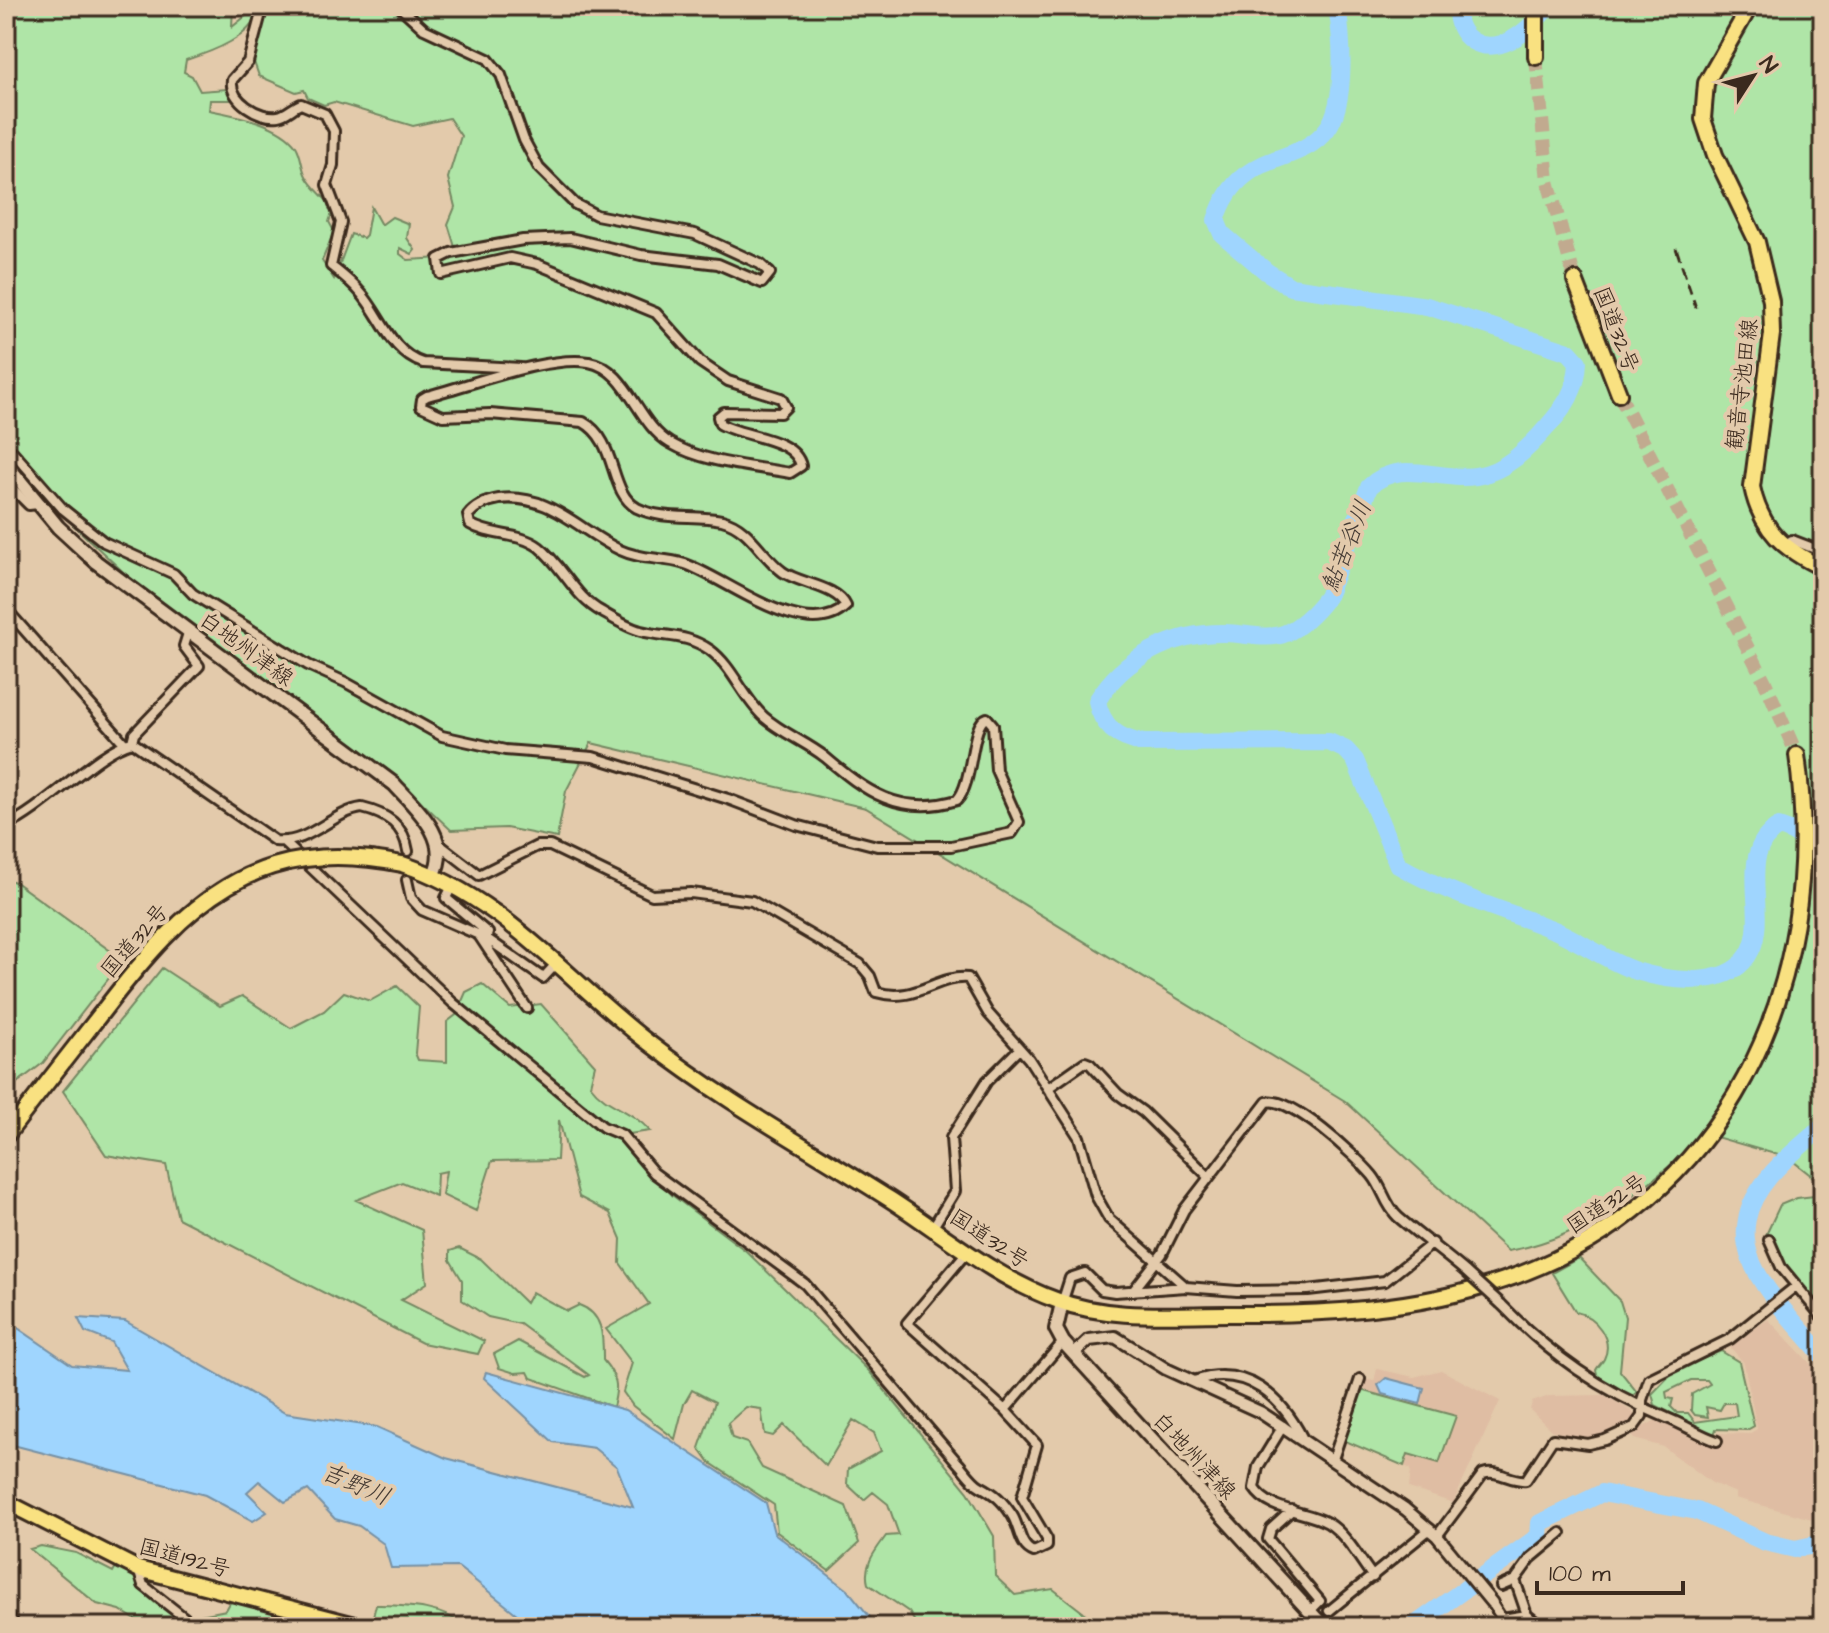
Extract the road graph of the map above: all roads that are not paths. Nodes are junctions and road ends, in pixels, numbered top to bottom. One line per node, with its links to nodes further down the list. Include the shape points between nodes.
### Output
1 (263, 6): 7 (street, via 248,62 232,80 232,89 239,102 263,114 281,116 301,104 328,118 335,148 327,185 341,222 331,266 362,293 412,359)
2 (399, 6): 7 (street, via 424,29 488,59 501,75 539,168 575,204 596,215 695,234 770,273 762,283 718,264 550,238 451,253 439,259 441,274 510,258 656,313 700,362 728,381 781,398 786,407 780,413 724,412 718,417 720,424 790,448 801,466 790,473 747,466 671,444 654,431 609,370 591,362)
3 (1536, 6): 5 (main road)
4 (1750, 6): 13 (main road, 観音寺池田線, via 1713,67 1703,100 1708,137 1765,265 1772,323 1752,487 1762,521)
5 (1536, 52)
6 (1575, 280): 8 (main road, 国道32号)
7 (526, 369): 9 (street, via 427,396 421,406 443,416 490,414 583,422 606,444 631,504 655,515 723,520 751,537 782,571 837,595 846,606 818,620 782,611 696,568 621,551 540,502 522,498 481,504 468,515 470,524 539,548 599,611 641,631 692,640 713,653 763,716 880,798 905,803 957,800 969,775 978,725 987,718 993,725 996,770 1017,828 951,846 877,846 796,825 593,757 505,750 442,736 308,665 193,594 174,574 104,542 63,509 13,452)
8 (1617, 389)
9 (6, 452)
10 (6, 464): 12 (main road, 白地州津線)
11 (6, 482): 12 (street, via 29,505)
12 (38, 504): 17 (main road, 白地州津線, via 96,562)
13 (1783, 546): 14 (street, via 1792,540); 15 (main road, 観音寺池田線)
14 (1823, 552)
15 (1823, 568)
16 (6, 609): 18 (street)
17 (189, 630): 18 (street, via 184,646 199,666); 23 (main road, 白地州津線, via 394,784)
18 (129, 743): 20 (street); 21 (street, via 239,819)
19 (1797, 755): 22 (main road)
20 (6, 826)
21 (284, 842): 24 (street, via 362,808 395,822 404,833); 51 (street, via 506,1050 603,1127 622,1135 654,1173 805,1284 958,1463 980,1486 999,1496 1023,1543 1034,1552 1047,1546 1047,1539 1022,1497 1037,1445)
22 (1818, 843)
23 (440, 845): 25 (main road); 31 (street, via 479,875 537,846 550,846 652,895 691,893 752,901 860,964 876,992 915,995 957,977 968,978 988,1013)
24 (405, 858): 25 (main road, 国道32号); 34 (main road, 国道32号, bridge, via 298,860 258,871 198,904 143,959)
25 (434, 874): 27 (main road, 国道32号)
26 (407, 880): 28 (street, via 411,898 422,910)
27 (454, 883): 28 (street, via 446,898 488,933); 29 (main road, 国道32号)
28 (482, 936): 29 (street, via 543,978); 30 (street)
29 (556, 964): 36 (main road, 国道32号, via 708,1087)
30 (527, 1008)
31 (1019, 1049): 32 (street); 36 (street, via 987,1081 951,1138 955,1191)
32 (1048, 1088): 35 (street, via 1085,1062 1090,1064); 40 (street, via 1079,1137 1096,1196 1109,1219)
33 (1733, 1125): 44 (main road, 国道32号, via 1659,1197 1621,1224 1568,1254 1501,1281 1372,1307 1285,1315 1152,1314)
34 (6, 1136)
35 (1209, 1177): 38 (street, via 1267,1102 1276,1100 1322,1128 1372,1174 1397,1216); 40 (street)
36 (933, 1227): 39 (main road, 国道32号)
37 (1769, 1240): 42 (street)
38 (1433, 1243): 41 (street, via 1385,1281 1308,1290); 50 (street, bridge, via 1558,1358)
39 (967, 1252): 44 (main road, 国道32号); 51 (street, via 907,1323)
40 (1156, 1263): 41 (street); 43 (street)
41 (1186, 1287): 43 (street)
42 (1795, 1288): 45 (street); 50 (street, via 1712,1350 1649,1379)
43 (1133, 1291): 44 (street, via 1102,1290 1085,1273 1079,1274 1070,1278)
44 (1062, 1303): 46 (main road, via 1056,1329)
45 (1823, 1318)
46 (1063, 1342): 47 (main road, 白地州津線); 51 (street)
47 (1074, 1354): 49 (street, via 1089,1340 1115,1337 1166,1369); 65 (main road, 白地州津線)
48 (1360, 1379): 55 (street)
49 (1197, 1380): 52 (street); 53 (street, via 1214,1374 1264,1390 1288,1409)
50 (1643, 1409): 54 (street); 59 (street, via 1640,1422 1605,1440 1549,1442 1526,1480 1483,1474)
51 (1005, 1410)
52 (1283, 1426): 53 (street); 57 (street, via 1258,1467 1254,1488 1266,1501)
53 (1303, 1440): 55 (street)
54 (1717, 1441)
55 (1333, 1459): 59 (street)
56 (6, 1502): 60 (main road, 国道192号)
57 (1292, 1510): 61 (street, via 1336,1529); 65 (street, via 1271,1529 1268,1539 1320,1601)
58 (1561, 1533): 62 (street)
59 (1437, 1536): 61 (street); 64 (street)
60 (138, 1569): 70 (street, via 143,1585); 71 (main road, 国道192号)
61 (1373, 1577): 66 (street)
62 (1515, 1580): 63 (street); 67 (street)
63 (1501, 1586)
64 (1492, 1603): 68 (street)
65 (1310, 1611): 69 (main road, 白地州津線)
66 (1329, 1611)
67 (1527, 1615): 68 (street); 72 (street)
68 (1505, 1623)
69 (1323, 1626)
70 (196, 1627)
71 (363, 1627)
72 (1542, 1627)

